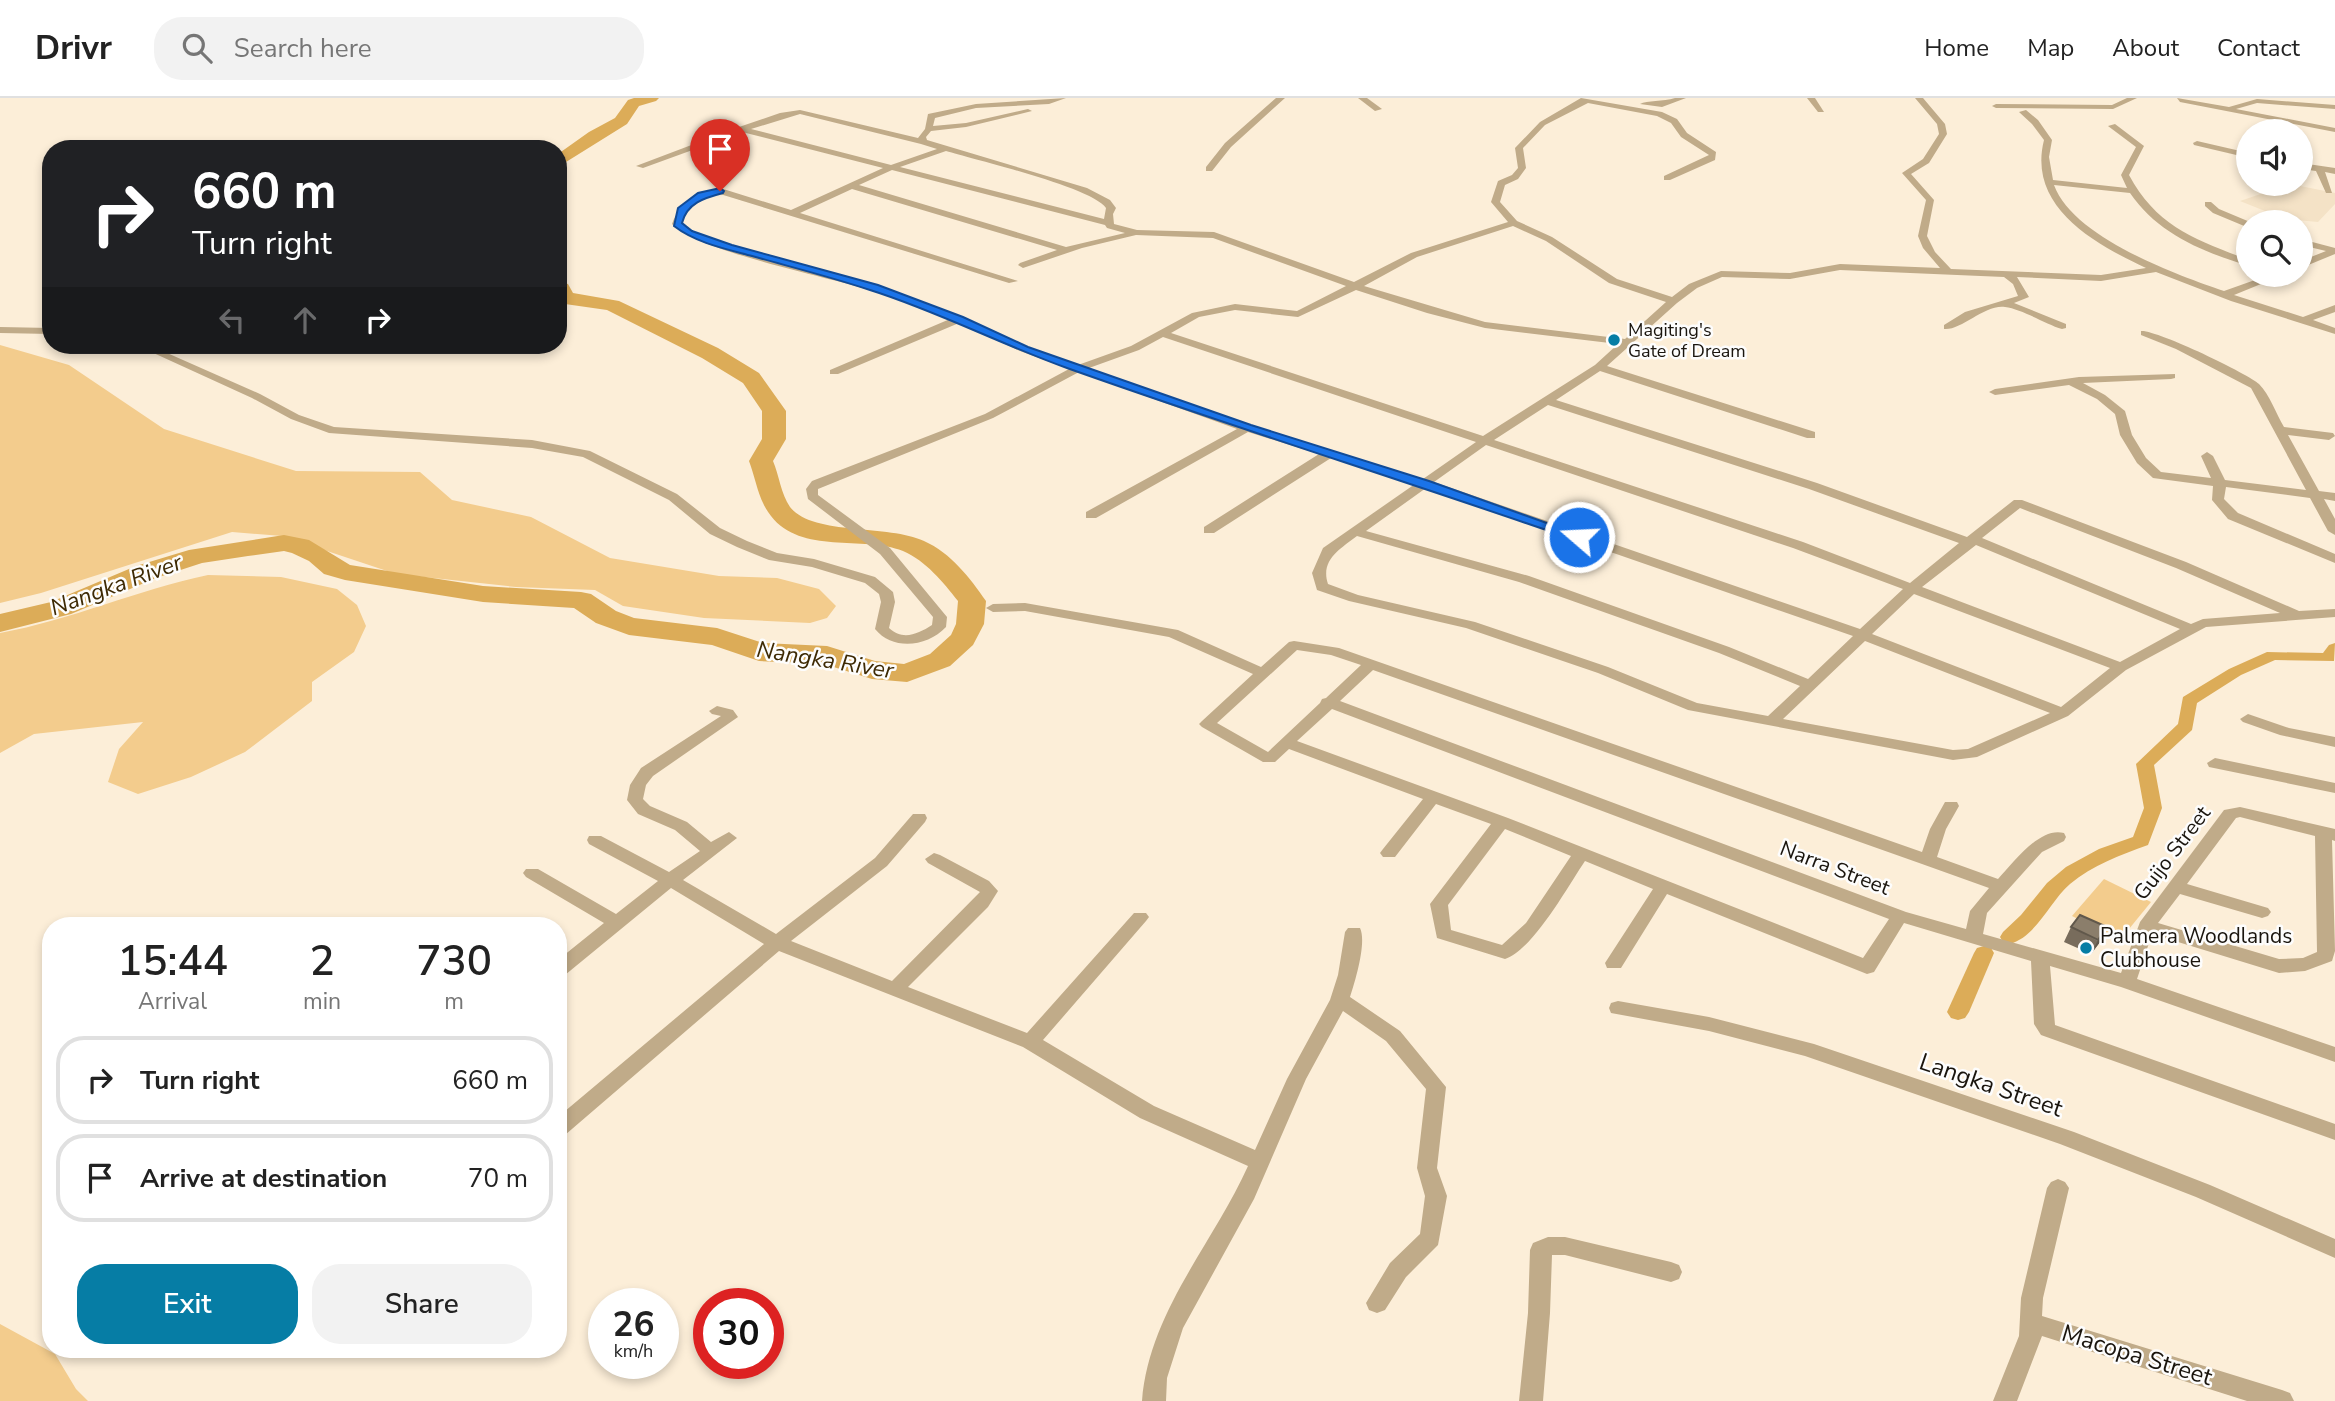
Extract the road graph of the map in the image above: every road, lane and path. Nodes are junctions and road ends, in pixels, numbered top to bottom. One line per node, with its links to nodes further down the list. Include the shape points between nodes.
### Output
1 (1062, 98): 21 (street, via 957,109 931,117)
2 (1281, 98): 31 (street, via 1228,145)
3 (1362, 98): 15 (street)
4 (1682, 98): 12 (street, via 1654,106)
5 (1811, 98): 17 (street)
6 (1919, 98): 51 (street, via 1941,124 1943,134 1926,161 1906,173 1930,200 1923,239 1930,255)
7 (2070, 98): 13 (street)
8 (2129, 98): 13 (street, via 2113,107)
9 (1586, 99): 12 (street); 43 (street, via 1544,120 1519,148 1522,168 1501,183 1495,202)
10 (1988, 99): 13 (street, via 1999,106)
11 (2180, 100): 16 (street)
12 (1603, 103): 34 (street, via 1659,114 1713,154 1712,159)
13 (2088, 107)
14 (2335, 107): 16 (street, via 2257,101)
15 (1378, 109)
16 (2232, 109): 23 (street)
17 (1821, 110)
18 (1028, 111): 21 (street)
19 (2023, 112): 35 (street, via 2048,141)
20 (2112, 126): 37 (street, via 2140,146 2125,175)
21 (929, 129): 24 (street, via 922,137)
22 (742, 130): 24 (street, via 800,112); 28 (street); 29 (street)
23 (2335, 130)
24 (925, 142): 26 (street)
25 (2197, 143): 27 (street)
26 (947, 148): 29 (street); 42 (street, via 1084,190 1107,202 1111,208)
27 (2236, 153)
28 (640, 166)
29 (892, 167): 36 (street); 42 (street)
30 (2313, 168): 32 (street)
31 (1209, 169)
32 (2319, 169): 33 (street); 38 (street)
33 (2335, 170)
34 (1667, 178)
35 (2048, 182): 37 (street); 52 (street, via 2060,208 2087,230)
36 (852, 186): 40 (street); 46 (street)
37 (2132, 191): 48 (street, via 2172,233)
38 (2329, 191)
39 (2208, 204): 41 (street)
40 (794, 212): 54 (street); 61 (street, via 720,191 702,195 681,210 677,224 729,247 874,288)
41 (2236, 220)
42 (1108, 223): 44 (street)
43 (1514, 223): 55 (street, via 1414,255); 58 (street, via 1549,239 1613,281)
44 (1137, 233): 46 (street); 55 (street, via 1214,236)
45 (2313, 245): 47 (street)
46 (1066, 250): 50 (street)
47 (2335, 251): 49 (street)
48 (2236, 258)
49 (2313, 260)
50 (1023, 265)
51 (1946, 269): 53 (street); 58 (street, via 1840,267 1790,276 1721,274)
52 (2156, 269): 53 (street, via 2101,278); 57 (street)
53 (2007, 273): 59 (street, via 2024,297)
54 (1013, 281)
55 (1355, 286): 68 (street, via 1298,314 1217,309); 70 (street, via 1485,325)
56 (2245, 287): 57 (street)
57 (2226, 294): 62 (street)
58 (1673, 301): 70 (street)
59 (2007, 304): 63 (street); 64 (street, via 1969,314)
60 (2335, 309): 62 (street)
61 (959, 319): 73 (street); 74 (street)
62 (2305, 320): 67 (street)
63 (2062, 326)
64 (1948, 327)
65 (0, 330): 66 (street)
66 (42, 331)
67 (2335, 331)
68 (1161, 333): 73 (street, via 1135,348); 83 (street)
69 (2145, 333): 80 (street, via 2255,386)
70 (1626, 342): 72 (street)
71 (161, 354): 73 (street, via 333,430 532,444 586,454 673,497 715,531 742,544 774,557 870,580 886,592 882,629 897,640 925,637 939,626 940,617 886,551 812,496 812,489 989,416)
72 (1599, 367): 78 (street); 81 (street)
73 (1079, 368): 79 (street)
74 (834, 372)
75 (2171, 376): 76 (street)
76 (2071, 382): 77 (street); 87 (street, via 2121,413 2128,439 2154,474)
77 (1995, 392)
78 (1548, 401): 83 (street); 94 (street)
79 (1247, 428): 84 (street); 90 (street)
80 (2278, 430): 82 (street); 88 (street)
81 (1811, 435)
82 (2329, 436)
83 (1486, 440): 86 (street); 96 (street)
84 (1330, 453): 86 (street); 91 (street)
85 (2207, 456): 87 (street)
86 (1424, 483): 93 (street); 101 (street)
87 (2220, 483): 88 (street); 95 (street, via 2218,500 2233,516)
88 (2317, 495): 89 (street); 92 (street)
89 (2335, 497)
90 (1091, 515)
91 (1209, 530)
92 (2335, 531)
93 (1356, 532): 105 (street, via 1524,579); 110 (street, via 1328,551 1319,565 1322,587 1471,625 1603,670 1693,707)
94 (1972, 542): 96 (street); 99 (street, via 2018,503); 100 (street)
95 (2335, 559)
96 (1913, 587): 101 (street); 103 (street)
97 (993, 608): 104 (street, via 1025,607 1173,633)
98 (2335, 613): 99 (street)
99 (2296, 614): 100 (street, via 2203,623)
100 (2192, 629): 103 (street)
101 (1863, 635): 105 (street); 108 (street)
102 (1371, 664): 104 (street, via 1294,645); 106 (street); 127 (street)
103 (2121, 667): 108 (street)
104 (1263, 673): 111 (street, via 1207,724 1269,759)
105 (1811, 685): 110 (street)
106 (1327, 702): 111 (street); 134 (street, Narra Street)
107 (717, 711): 123 (street, via 730,717 647,772 635,800 644,810 681,826)
108 (2063, 713): 110 (street, via 1971,754 1953,755)
109 (2248, 719): 112 (street)
110 (1771, 722)
111 (1285, 742): 115 (street)
112 (2335, 742)
113 (2215, 763): 114 (street)
114 (2335, 788)
115 (1433, 797): 118 (street); 124 (street)
116 (1951, 806): 127 (street)
117 (919, 818): 140 (street, via 881,862)
118 (1502, 822): 125 (street); 125 (street, via 1439,904 1443,934 1505,952 1532,927)
119 (2329, 833): 132 (street, Guijo Street, via 2233,812); 137 (street, via 2326,956 2279,966)
120 (2058, 837): 131 (street, via 2036,848)
121 (729, 838): 123 (street)
122 (594, 840): 129 (street)
123 (711, 851): 129 (street)
124 (1389, 853)
125 (1582, 853): 130 (street)
126 (934, 859): 145 (street, via 989,891)
127 (1928, 860): 131 (street)
128 (532, 873): 136 (street)
129 (670, 880): 136 (street); 140 (street)
130 (1664, 886): 134 (street, via 1867,967); 142 (street)
131 (2003, 887): 139 (street, via 1979,911)
132 (2177, 887): 133 (street); 137 (street, Guijo Street)
133 (2262, 912)
134 (1900, 916): 139 (street, Narra Street)
135 (1140, 917): 148 (street)
136 (618, 923): 143 (street)
137 (2146, 926): 144 (street, Guijo Street)
138 (1354, 932): 146 (street)
139 (1972, 939): 141 (street, Narra Street)
140 (777, 943): 145 (street); 150 (street)
141 (2040, 958): 144 (street, Narra Street); 151 (street, via 2048,1030)
142 (1614, 962)
143 (567, 963)
144 (2126, 982): 149 (street, Narra Street)
145 (894, 990): 148 (street)
146 (1339, 999): 152 (street); 156 (street, via 1394,1036 1436,1087 1427,1168 1436,1196 1430,1238 1398,1270)
147 (1618, 1008): 154 (street, Langka Street, via 1710,1024 1807,1049 2067,1138)
148 (1030, 1042): 152 (street, via 1147,1112)
149 (2335, 1055)
150 (567, 1121)
151 (2335, 1132)
152 (1259, 1162): 159 (street, via 1163,1350 1153,1385)
153 (2058, 1188): 157 (street)
154 (2335, 1249)
155 (1671, 1272): 160 (street, via 1565,1246 1541,1250)
156 (1377, 1303)
157 (2030, 1322): 158 (street, Macopa Street); 161 (street, via 2030,1336)
158 (2238, 1393): 162 (street, Macopa Street)
159 (1154, 1401)
160 (1531, 1401)
161 (2006, 1401)
162 (2283, 1401)

